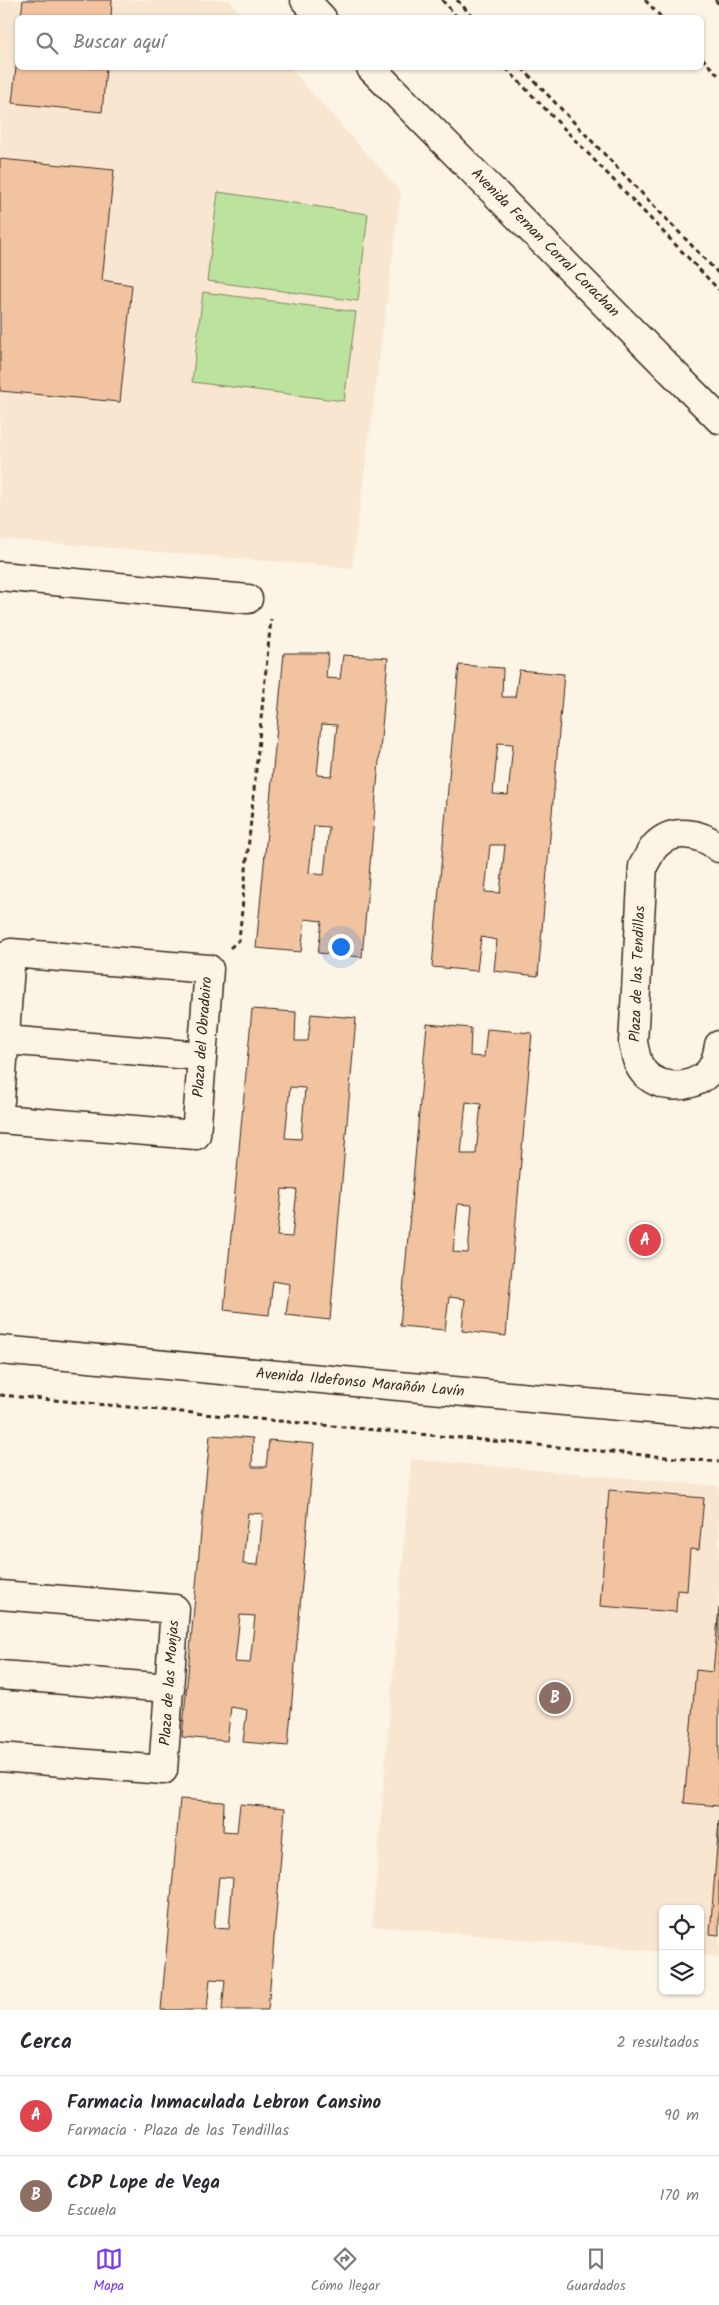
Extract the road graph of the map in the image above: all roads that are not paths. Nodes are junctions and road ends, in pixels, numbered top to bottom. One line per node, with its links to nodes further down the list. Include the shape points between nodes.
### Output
1 (305, 0): 2 (street)
2 (319, 15)
3 (374, 70): 4 (street, Avenida Fernan Corral Corachan)
4 (719, 419)
5 (0, 576): 6 (street)
6 (248, 599)
7 (719, 848): 9 (street, Plaza de las Tendillas, via 697,834 678,834 662,840 643,866 633,1043 644,1072 656,1082 670,1086 697,1082 708,1073 716,1061)
8 (4, 1040): 10 (street); 10 (street, Plaza del Obradoiro, via 11,953 208,969); 11 (street, Plaza del Obradoiro)
9 (719, 1045)
10 (202, 1056): 12 (street, Plaza del Obradoiro, via 196,1135)
11 (0, 1101)
12 (0, 1120)
13 (0, 1350): 14 (street, Avenida Ildefonso Marañón Lavín)
14 (719, 1415)
15 (0, 1595): 17 (street, Plaza de las Monjas, via 176,1609)
16 (0, 1675): 17 (street)
17 (170, 1688): 18 (street, Plaza de las Monjas, via 163,1770)
18 (0, 1757)

